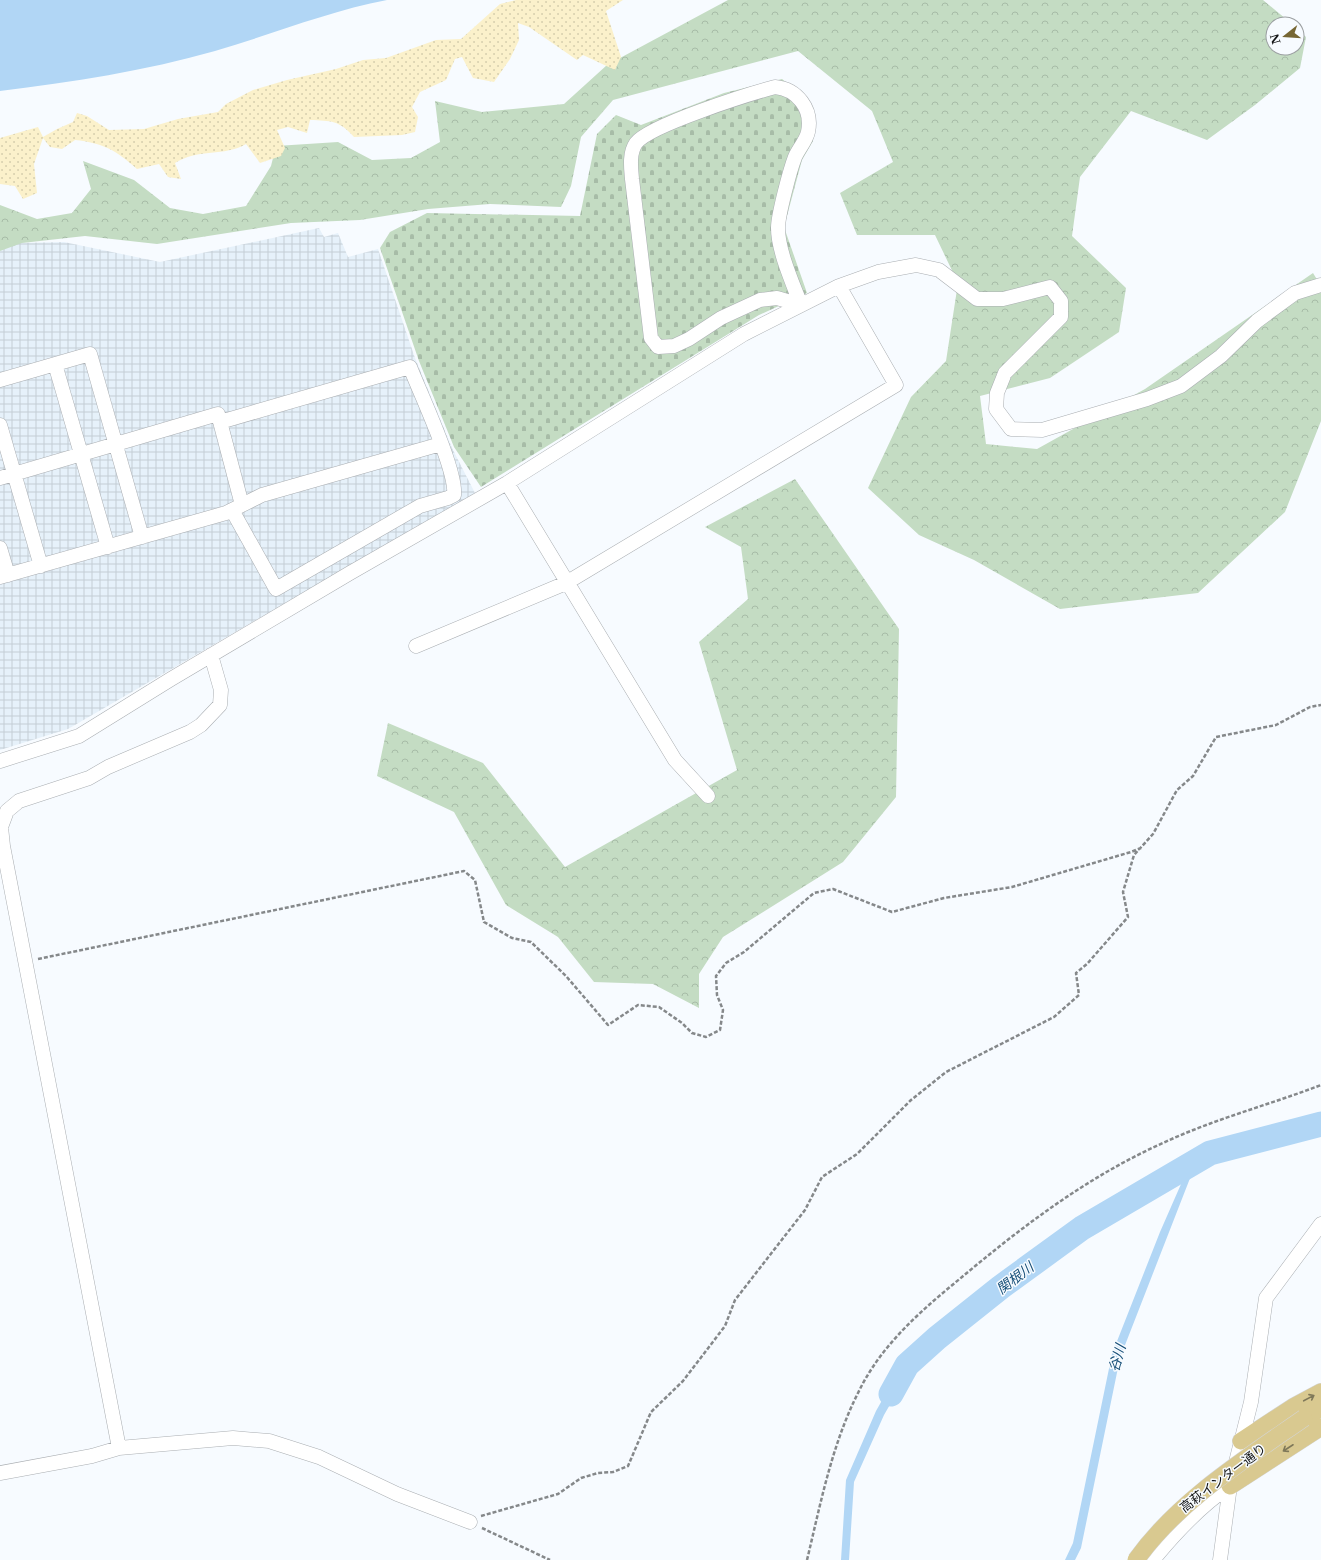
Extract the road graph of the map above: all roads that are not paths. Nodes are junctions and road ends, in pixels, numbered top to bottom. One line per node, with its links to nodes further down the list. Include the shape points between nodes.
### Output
1 (1321, 285): 2 (street, via 1295,292 1257,321 1221,356 1181,386 1147,399 1042,430 1011,429 996,409 997,393 1006,373 1061,317 1061,301 1050,286 1003,299 977,298 939,270 916,265 878,272)
2 (839, 286): 3 (street); 20 (street, via 896,385)
3 (801, 305): 3 (street, via 786,266 778,228 796,156 808,133 809,118 804,104 796,96 786,88 775,87 753,93 664,126 645,135 635,144 631,160 632,179 650,338 658,347 674,346 721,318 760,300 777,298); 13 (street, via 744,334)
4 (55, 364): 5 (street); 8 (street, via 90,354); 10 (street)
5 (0, 380)
6 (220, 422): 8 (street, via 218,414); 9 (street, via 410,367); 14 (street)
7 (0, 426): 11 (street)
8 (116, 444): 10 (street); 15 (street)
9 (441, 444): 14 (street, via 262,496); 14 (street, via 455,488 454,495 420,506 276,589)
10 (81, 454): 11 (street); 16 (street)
11 (14, 474): 12 (street); 18 (street)
12 (0, 478)
13 (507, 483): 20 (street); 22 (street)
14 (237, 508): 15 (street)
15 (142, 537): 16 (street)
16 (108, 547): 18 (street)
17 (0, 548): 19 (street)
18 (41, 566): 19 (street)
19 (4, 576)
20 (566, 583): 21 (street); 24 (street, via 675,760)
21 (416, 646)
22 (210, 655): 23 (street, via 79,736); 30 (street, via 221,690 220,705 201,725 89,778 19,802 7,811 2,827 3,846)
23 (0, 761)
24 (708, 796)
25 (1321, 1224): 29 (street, via 1266,1298 1251,1402)
26 (1321, 1392): 29 (main road, one-way to 26, via 1292,1407)
27 (1321, 1408): 34 (main road, 高萩インター通り, bridge, via 1259,1449 1180,1509)
28 (1321, 1427): 32 (main road, one-way to 32)
29 (1241, 1441): 32 (street)
30 (119, 1448): 31 (street, via 92,1456); 33 (street, via 233,1438 269,1441 319,1457 397,1494)
31 (0, 1473)
32 (1230, 1486): 35 (street, via 1178,1529); 36 (street)
33 (470, 1522)
34 (1136, 1560)
35 (1153, 1560)
36 (1220, 1560)

